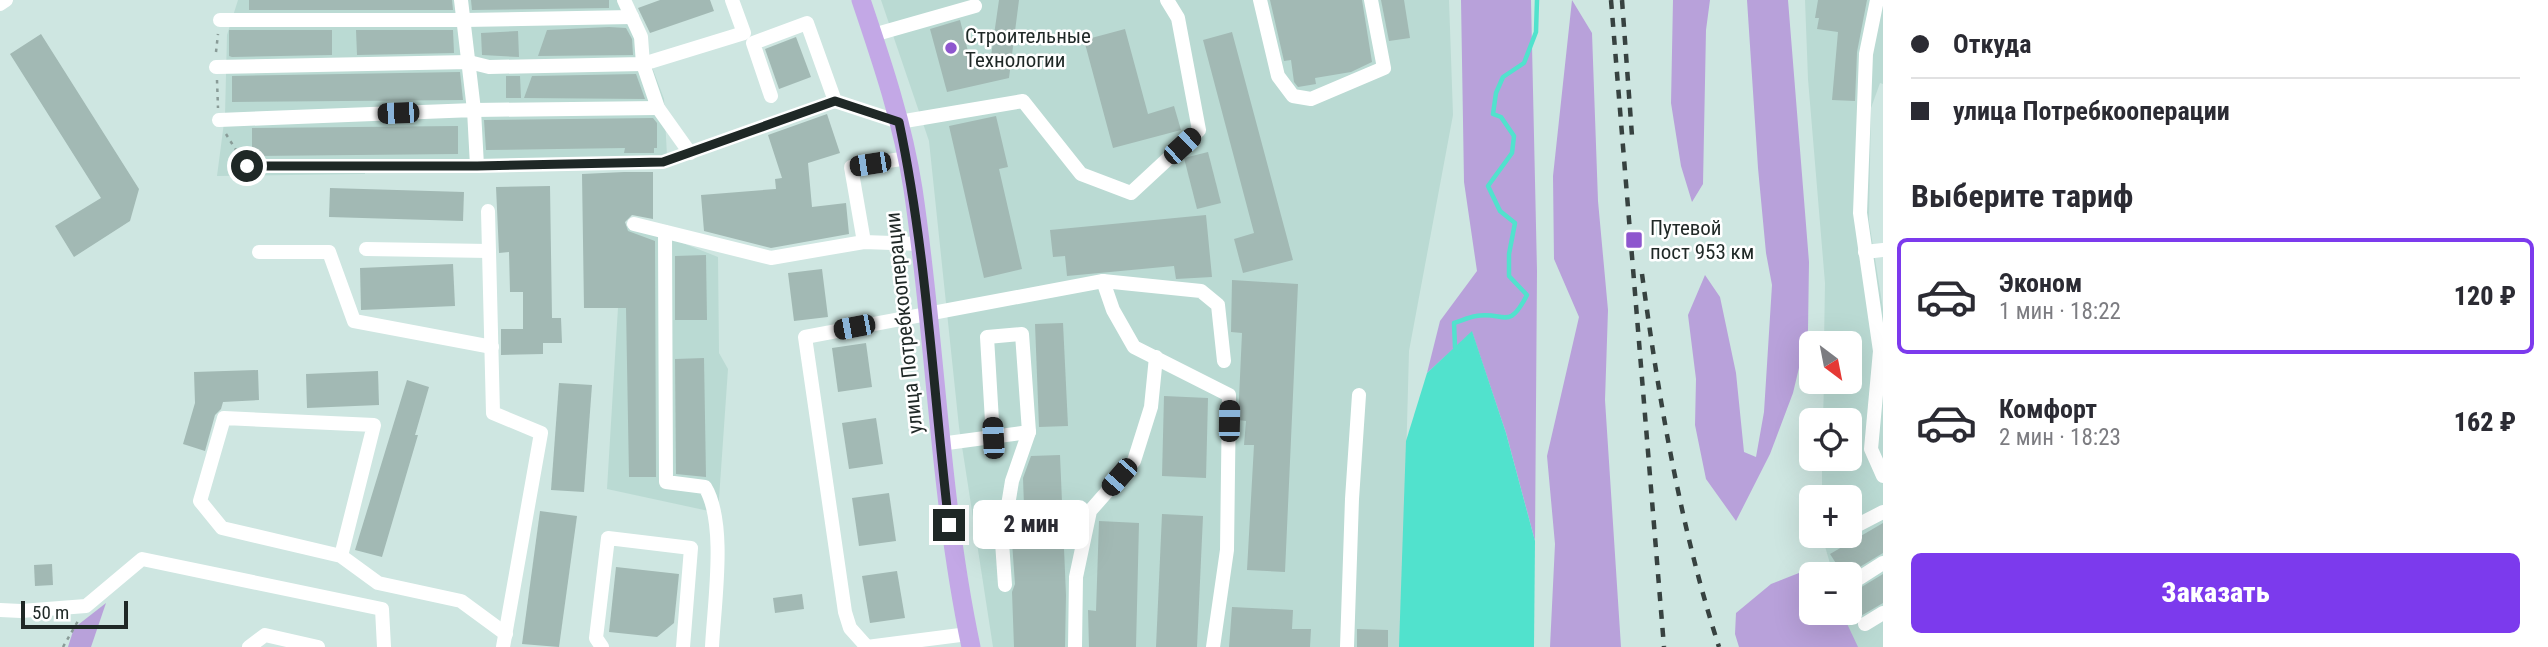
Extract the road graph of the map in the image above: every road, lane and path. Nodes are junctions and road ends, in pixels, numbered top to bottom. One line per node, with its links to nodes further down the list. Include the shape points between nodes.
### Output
1 (6, 0): 10 (street)
2 (461, 0): 14 (street)
3 (624, 0): 12 (street)
4 (732, 0): 17 (street, via 744,33)
5 (861, 0): 15 (main road, улица Потребкооперации)
6 (1167, 0): 24 (street, via 1178,18 1199,130 1130,193 1081,174 1023,101)
7 (1260, 0): 8 (street, via 1278,76 1293,96 1311,99 1384,68)
8 (1371, 0)
9 (1877, 0): 38 (street, via 1866,54 1860,213)
10 (0, 4)
11 (975, 6): 15 (street)
12 (632, 17): 14 (street); 17 (street, via 641,37)
13 (220, 20): 14 (street); 18 (path)
14 (464, 20): 16 (street)
15 (873, 35): 24 (main road, улица Потребкооперации)
16 (469, 62): 17 (street, via 489,68); 18 (street); 22 (street)
17 (643, 64): 21 (street)
18 (216, 67): 23 (path)
19 (771, 96): 20 (street, via 753,43 807,23)
20 (835, 101): 24 (street); 25 (street)
21 (658, 108): 22 (street); 25 (street)
22 (474, 110): 23 (street); 28 (street)
23 (219, 120): 27 (path)
24 (899, 122): 26 (main road, улица Потребкооперации)
25 (690, 153): 28 (street, via 663,162)
26 (906, 158): 32 (street, via 851,167); 33 (main road, улица Потребкооперации)
27 (247, 166): 28 (street)
28 (477, 166)
29 (488, 211): 36 (street)
30 (634, 224): 31 (street)
31 (665, 232): 32 (street, via 771,258); 67 (street, via 666,482 705,487 713,500 718,539)
32 (864, 242): 33 (street)
33 (920, 244): 40 (main road, улица Потребкооперации)
34 (366, 249): 36 (street)
35 (1883, 250): 38 (street)
36 (489, 251): 41 (street)
37 (259, 252): 41 (street, via 329,252 354,321)
38 (1866, 253): 48 (street, via 1880,351 1871,449)
39 (1103, 281): 40 (street); 42 (street, via 1134,347); 43 (street, via 1201,290 1218,305)
40 (927, 313): 47 (main road, улица Потребкооперации); 68 (street, via 805,337 845,612 850,628)
41 (492, 347): 59 (street, via 493,412 541,433)
42 (1156, 357): 69 (street, via 1151,407 1134,461 1090,511 1076,577); 70 (street, via 1229,395 1227,550)
43 (1224, 361)
44 (1359, 395): 71 (street)
45 (1029, 432): 46 (street); 46 (street, via 1022,334 987,337); 54 (street, via 1012,481 1002,542)
46 (993, 438): 47 (street)
47 (940, 444): 60 (main road, улица Потребкооперации)
48 (1883, 476)
49 (1883, 512): 50 (street)
50 (1862, 523)
51 (341, 556): 51 (street, via 374,425 225,418 200,501 222,528); 59 (street, via 378,583 461,601)
52 (1883, 563): 53 (street)
53 (1862, 576)
54 (1005, 585)
55 (86, 606): 56 (street); 61 (path); 64 (street, via 142,559 382,609)
56 (0, 610)
57 (1883, 613): 58 (street)
58 (1865, 624)
59 (504, 641)
60 (970, 641): 68 (street)
61 (63, 647)
62 (249, 647): 63 (street, via 265,635)
63 (318, 647)
64 (384, 647)
65 (602, 647): 66 (street, via 596,638 608,538 691,548)
66 (683, 647)
67 (712, 647)
68 (867, 647)
69 (1075, 647)
70 (1213, 647)
71 (1347, 647)

